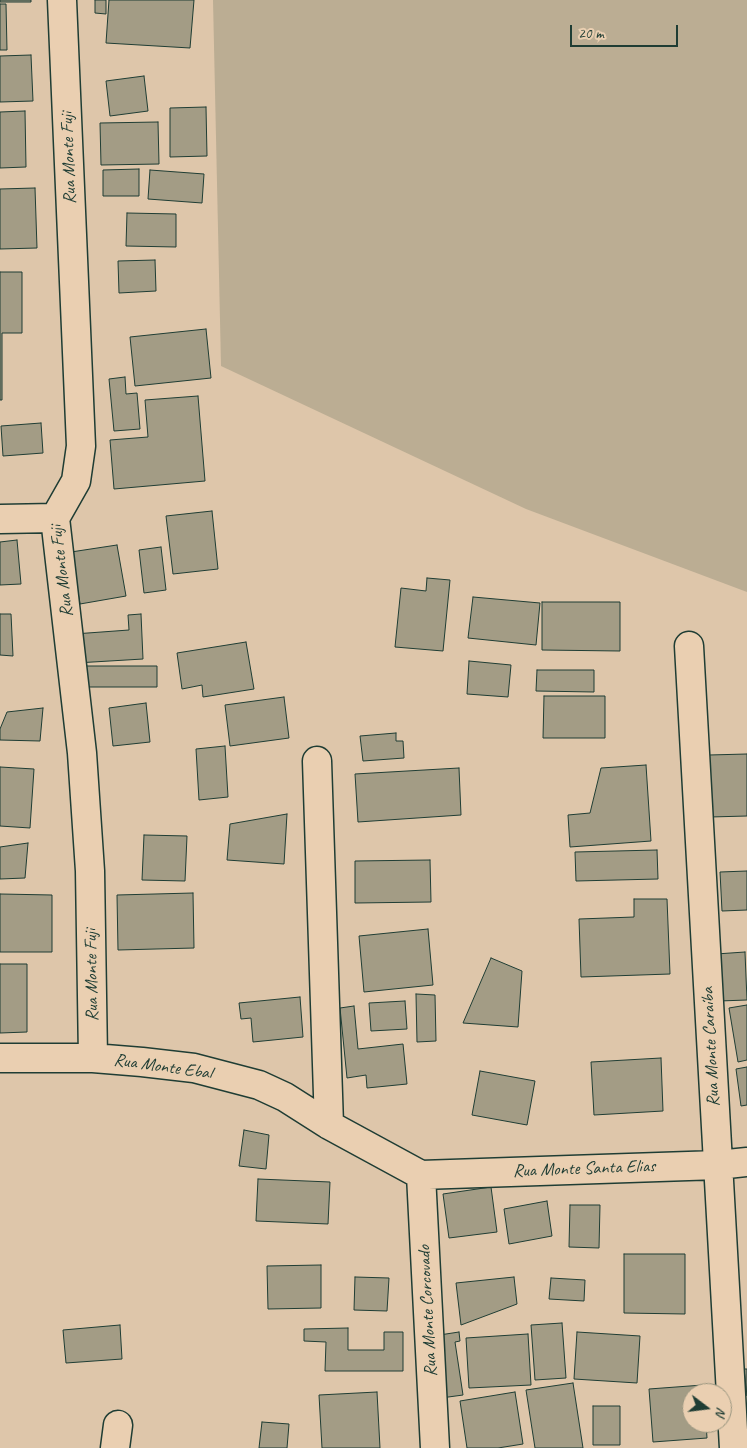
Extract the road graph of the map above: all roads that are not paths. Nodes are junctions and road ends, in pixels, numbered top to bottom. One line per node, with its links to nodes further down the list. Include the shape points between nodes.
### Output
1 (62, 0): 2 (street, Rua Monte Fuji, via 81,446 76,481)
2 (55, 518): 3 (street); 7 (street, Rua Monte Fuji, via 82,762 90,871)
3 (0, 519)
4 (689, 646): 10 (street, Rua Monte Caraíba)
5 (317, 761): 8 (street)
6 (0, 1058): 7 (street, Rua Monte Ebal)
7 (93, 1058): 8 (street, Rua Monte Ebal, via 194,1068 259,1085)
8 (329, 1125): 11 (street, Rua Monte Ebal)
9 (747, 1162): 10 (street, Rua Monte Santa Elias)
10 (718, 1165): 11 (street, Rua Monte Santa Elias); 13 (street, Rua Monte Caraíba)
11 (421, 1175): 12 (street, Rua Monte Corcovado)
12 (435, 1448)
13 (734, 1448)

